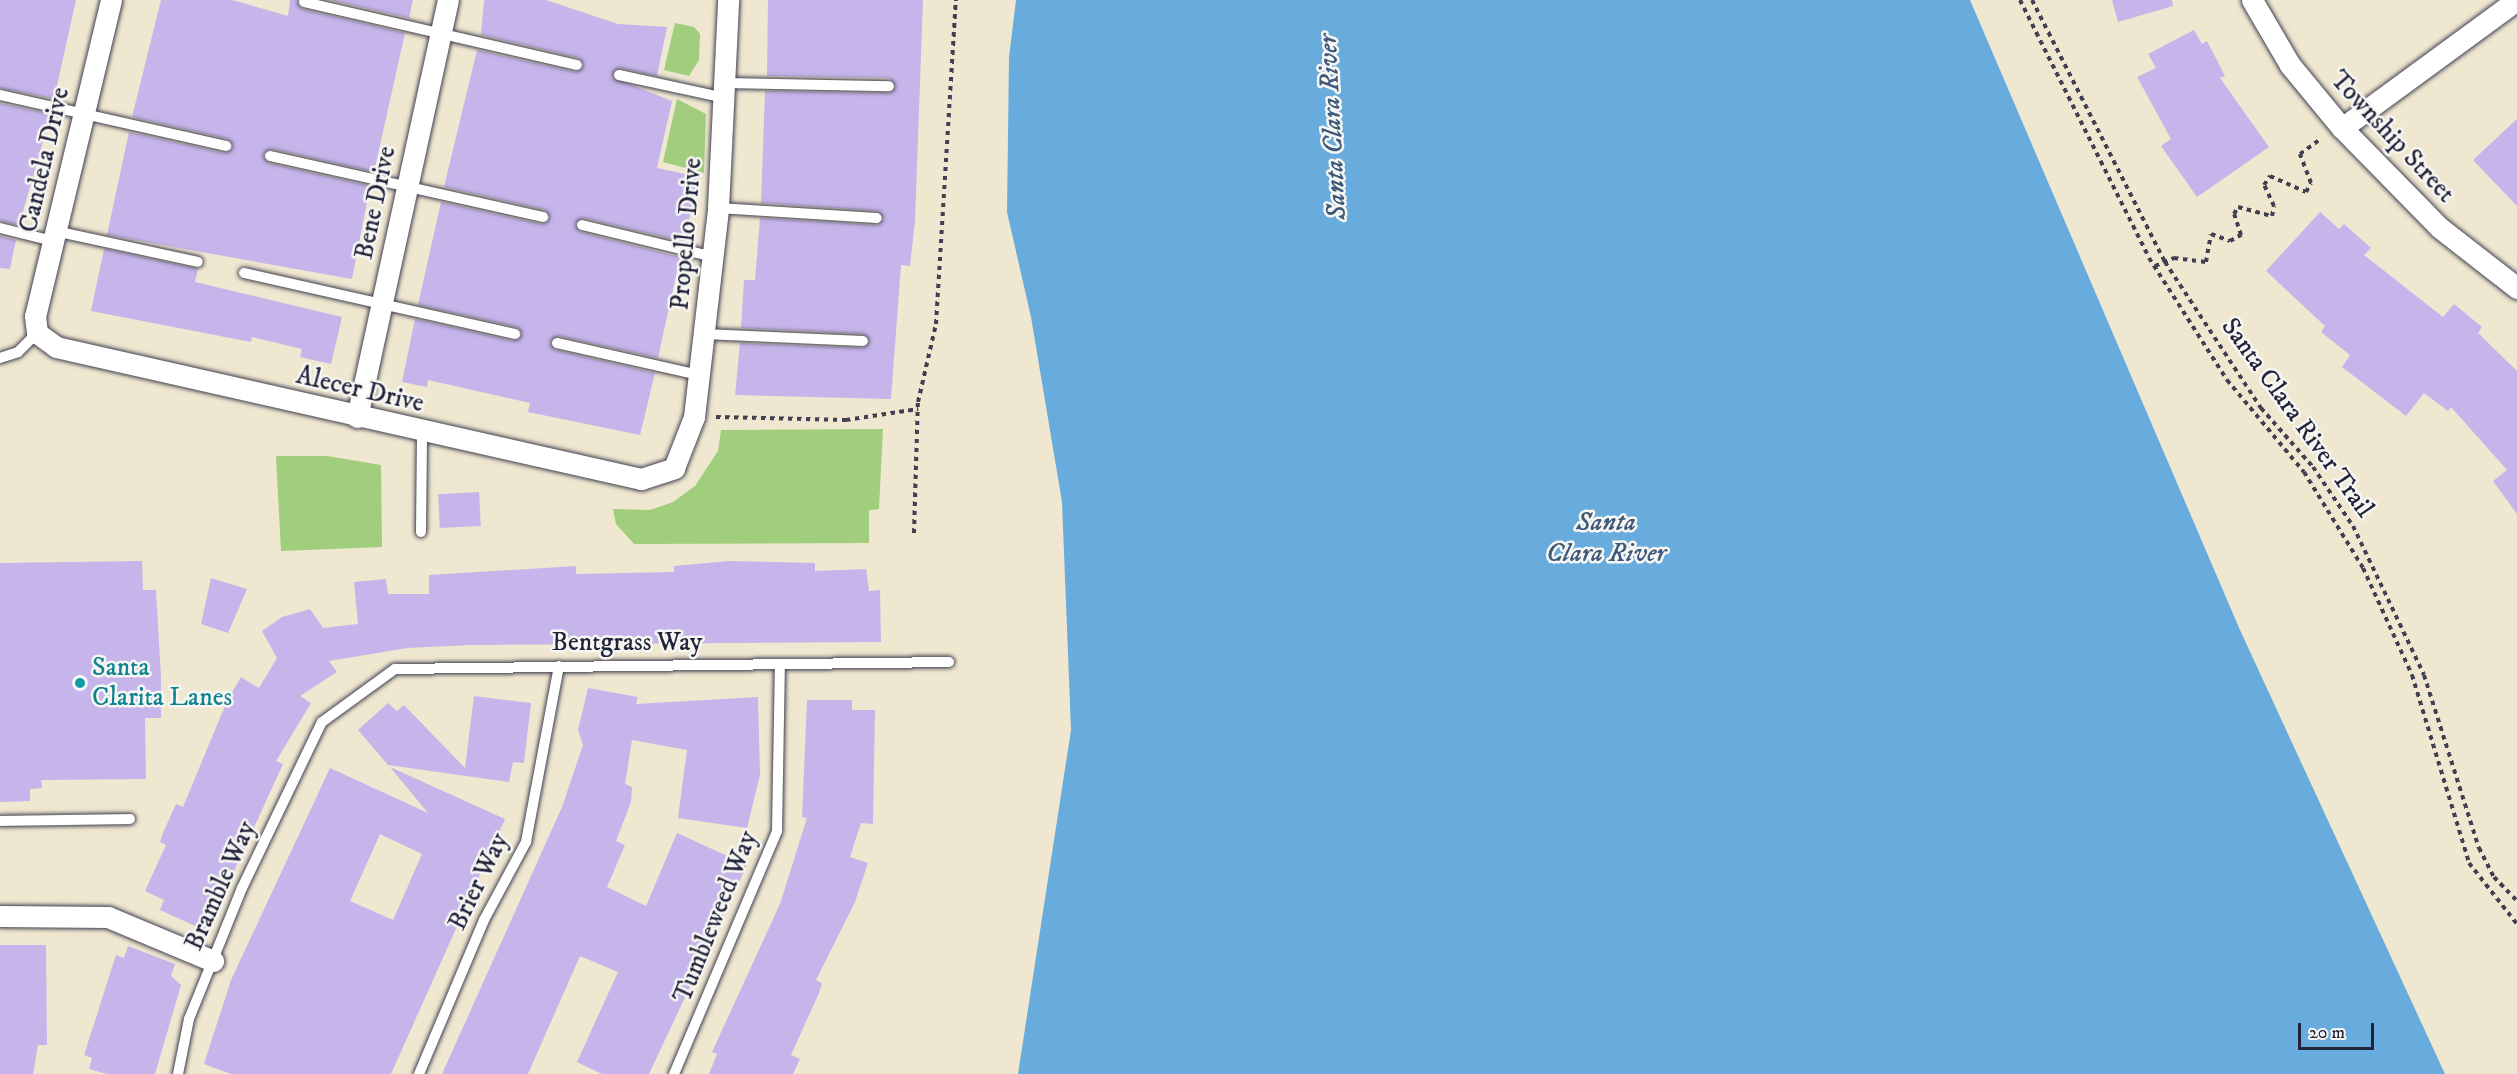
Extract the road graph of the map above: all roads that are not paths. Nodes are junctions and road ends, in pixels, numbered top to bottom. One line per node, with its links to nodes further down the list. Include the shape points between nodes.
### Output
1 (111, 0): 13 (street, Candela Drive)
2 (448, 0): 7 (street, Bene Drive)
3 (727, 0): 11 (street, Propello Drive)
4 (2252, 0): 14 (street, Township Street, via 2290,65)
5 (2517, 0): 14 (street)
6 (304, 2): 7 (lane)
7 (441, 33): 8 (lane); 17 (street, Bene Drive)
8 (577, 65)
9 (619, 75): 11 (lane)
10 (889, 86): 11 (lane)
11 (726, 91): 18 (street, Propello Drive)
12 (0, 95): 13 (lane)
13 (84, 113): 15 (lane); 23 (street, Candela Drive)
14 (2342, 128): 27 (street, Township Street, via 2440,228)
15 (226, 146)
16 (270, 156): 17 (lane)
17 (407, 187): 19 (lane); 28 (street, Bene Drive)
18 (718, 208): 20 (lane); 24 (street, Propello Drive)
19 (543, 217)
20 (877, 218)
21 (582, 225): 24 (lane)
22 (0, 228): 23 (lane)
23 (54, 236): 25 (lane); 29 (street, Candela Drive, via 35,316)
24 (713, 257): 31 (street, Propello Drive)
25 (198, 262)
26 (244, 273): 28 (lane)
27 (2517, 288)
28 (382, 306): 30 (lane); 36 (street, Bene Drive)
29 (37, 333): 34 (lane, via 18,352); 36 (street, Alecer Drive, via 56,347)
30 (515, 334)
31 (705, 334): 32 (lane); 35 (street, Propello Drive)
32 (863, 341)
33 (557, 343): 35 (lane)
34 (0, 358)
35 (699, 375): 38 (street, Propello Drive, via 694,417)
36 (357, 417): 37 (street, Alecer Drive)
37 (422, 432): 38 (street, Alecer Drive, via 641,479); 39 (lane)
38 (674, 468)
39 (421, 532)
40 (949, 662): 41 (lane, Bentgrass Way)
41 (780, 665): 42 (lane, Bentgrass Way); 50 (lane, Tumbleweed Way, via 777,831)
42 (559, 666): 43 (lane, Bentgrass Way, via 395,669); 49 (lane, Brier Way, via 526,842 484,920)
43 (322, 722): 47 (lane, Bramble Way)
44 (130, 819): 45 (lane)
45 (0, 821)
46 (0, 916): 47 (street, via 108,917)
47 (213, 961): 48 (lane, Bramble Way, via 189,1019)
48 (178, 1074)
49 (419, 1074)
50 (674, 1074)

